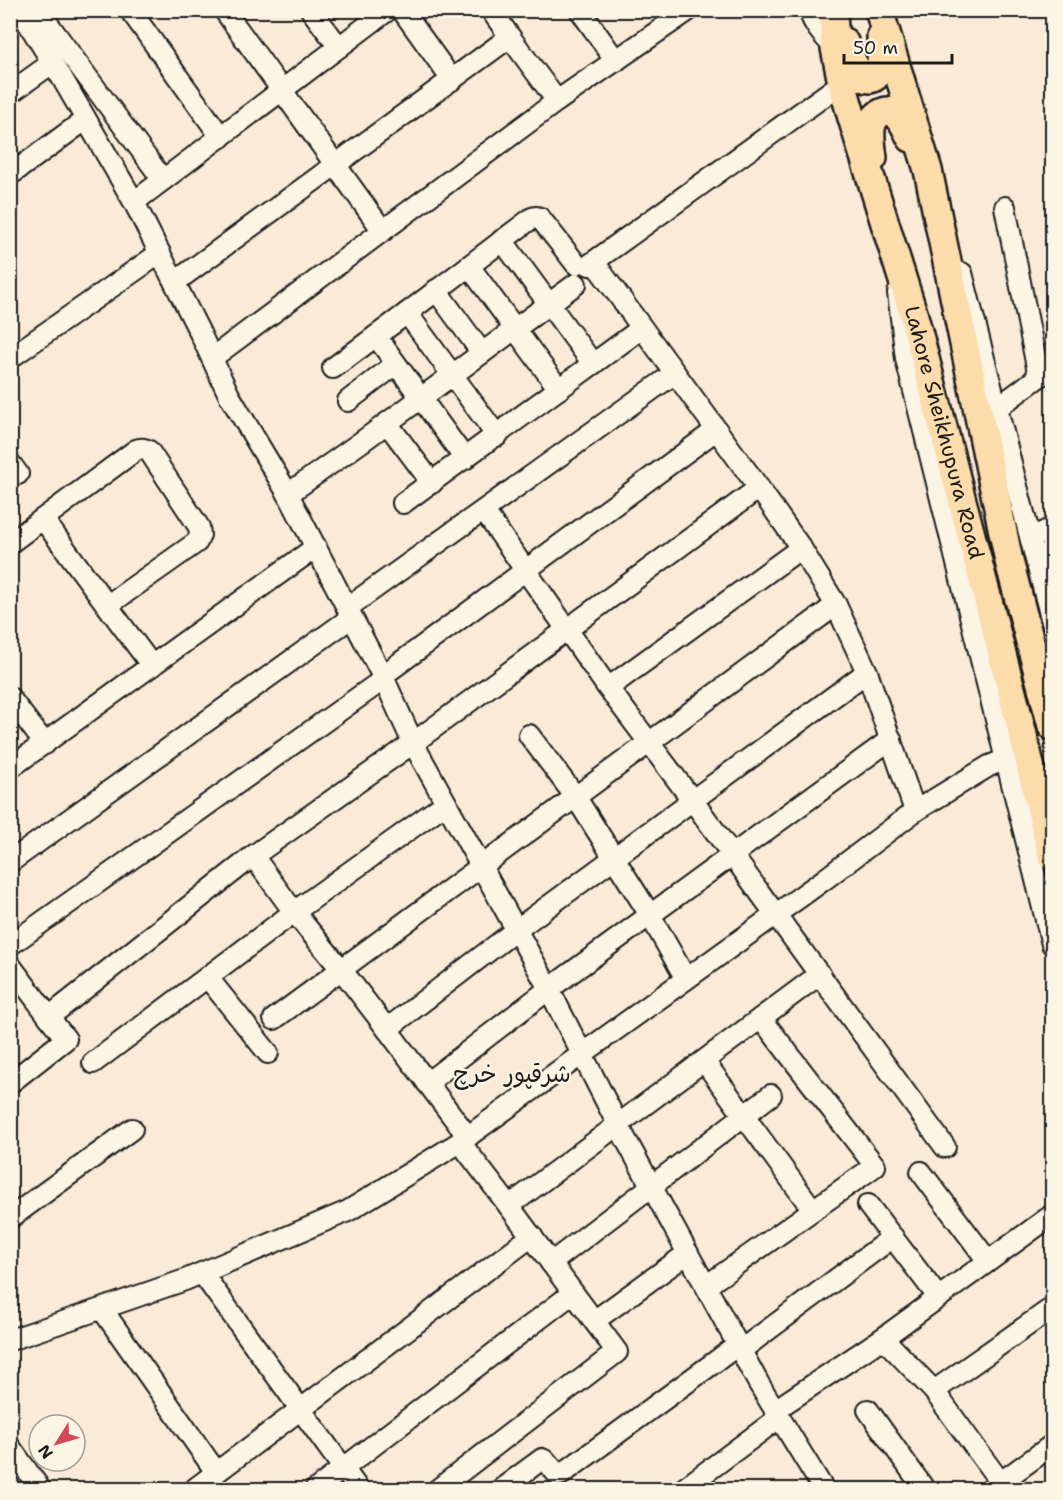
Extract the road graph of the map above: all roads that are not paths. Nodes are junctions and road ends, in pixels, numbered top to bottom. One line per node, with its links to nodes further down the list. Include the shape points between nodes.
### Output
1 (20, 10): 17 (street)
2 (38, 10): 28 (street)
3 (130, 10): 24 (street)
4 (224, 10): 20 (street)
5 (311, 10): 15 (street)
6 (388, 10): 15 (street)
7 (402, 10): 18 (street)
8 (491, 10): 14 (street)
9 (580, 10): 16 (street)
10 (809, 10): 13 (street, via 819,32)
11 (880, 12): 13 (highway, via 880,70 872,79 861,76); 26 (highway, Lahore Sheikhupura Road)
12 (681, 13): 16 (street)
13 (834, 27): 19 (highway, Lahore Sheikhupura Road)
14 (510, 38): 18 (street); 22 (street)
15 (339, 47): 20 (street)
16 (616, 61): 22 (street)
17 (52, 63): 21 (street); 23 (street)
18 (452, 80): 25 (street)
19 (842, 83): 29 (highway, Lahore Sheikhupura Road); 37 (street)
20 (282, 90): 24 (street); 25 (street)
21 (10, 93)
22 (557, 101): 32 (street)
23 (85, 120): 27 (street); 30 (street)
24 (221, 137): 28 (street)
25 (335, 166): 32 (street); 38 (street)
26 (928, 170): 29 (highway, via 901,120 894,112 883,112 874,120 871,130); 57 (street, via 952,235); 84 (highway, Lahore Sheikhupura Road, via 1009,561)
27 (10, 175)
28 (163, 180): 30 (street)
29 (874, 189): 34 (highway, Lahore Sheikhupura Road)
30 (134, 202): 35 (street)
31 (1005, 207): 51 (street)
32 (383, 231): 47 (street)
33 (502, 240): 36 (street); 37 (street, via 540,218); 40 (street)
34 (894, 252): 90 (street, via 906,359); 98 (highway, Lahore Sheikhupura Road, via 914,316)
35 (160, 253): 38 (street); 46 (street)
36 (469, 266): 39 (street); 43 (street)
37 (583, 269): 40 (street); 42 (street)
38 (175, 282): 47 (street)
39 (436, 290): 41 (street); 45 (street)
40 (548, 304): 43 (street); 49 (street)
41 (407, 313): 44 (street); 53 (street)
42 (642, 328): 49 (street); 52 (street)
43 (514, 329): 45 (street); 54 (street)
44 (376, 336): 48 (street); 50 (street)
45 (482, 353): 53 (street)
46 (10, 358)
47 (212, 358): 64 (street, via 229,395)
48 (396, 364): 55 (street); 56 (street)
49 (593, 364): 54 (street)
50 (333, 368)
51 (1046, 372): 57 (street)
52 (675, 373): 59 (street); 66 (street)
53 (453, 375): 55 (street); 60 (street)
54 (559, 389): 60 (street)
55 (422, 398): 58 (street); 61 (street)
56 (348, 400)
57 (997, 408): 69 (street)
58 (387, 423): 62 (street); 64 (street)
59 (716, 430): 63 (street); 73 (street)
60 (497, 436): 61 (street)
61 (465, 459): 62 (street)
62 (432, 483): 65 (street)
63 (759, 488): 72 (street); 78 (street)
64 (288, 494): 71 (street)
65 (403, 503)
66 (484, 511): 73 (street); 76 (street)
67 (43, 519): 70 (street); 74 (street); 74 (street, via 136,450 149,451 200,527 200,535 197,542)
68 (1053, 528): 69 (street)
69 (1032, 538): 77 (street)
70 (10, 543)
71 (316, 547): 76 (street); 79 (street)
72 (801, 548): 75 (street); 82 (street)
73 (525, 570): 78 (street); 81 (street)
74 (108, 605): 79 (street)
75 (836, 605): 80 (street); 87 (street)
76 (350, 613): 81 (street); 100 (street)
77 (1053, 622)
78 (566, 629): 82 (street); 88 (street)
79 (152, 666): 89 (street)
80 (867, 672): 86 (street); 93 (street)
81 (383, 677): 88 (street); 107 (street)
82 (608, 688): 87 (street)
83 (10, 698): 89 (street)
84 (1053, 726)
85 (529, 735): 92 (street)
86 (891, 739): 95 (street); 96 (street)
87 (648, 742): 92 (street); 93 (street)
88 (412, 743): 94 (street); 97 (street)
89 (45, 744): 91 (street)
90 (1007, 759): 95 (street); 106 (street)
91 (10, 768)
92 (575, 796): 99 (street); 101 (street)
93 (693, 801): 96 (street); 99 (street)
94 (446, 803): 101 (street); 102 (street)
95 (915, 811): 103 (street)
96 (732, 855): 103 (street); 104 (street)
97 (253, 856): 102 (street); 114 (street)
98 (1053, 856)
99 (615, 858): 104 (street); 105 (street)
100 (10, 862)
101 (482, 867): 105 (street); 109 (street)
102 (294, 912): 109 (street); 111 (street)
103 (776, 914): 110 (street); 112 (street)
104 (650, 915): 112 (street); 113 (street)
105 (516, 930): 113 (street); 117 (street)
106 (1053, 944)
107 (10, 945)
108 (10, 965): 114 (street)
109 (341, 969): 116 (street); 117 (street)
110 (820, 974): 115 (street); 129 (street)
111 (208, 978): 118 (street); 121 (street)
112 (686, 979): 119 (street)
113 (549, 989): 119 (street); 123 (street)
114 (49, 1017): 122 (street, via 66,1039)
115 (761, 1018): 120 (street); 134 (street, via 875,1166)
116 (274, 1019)
117 (387, 1029): 123 (street)
118 (268, 1053)
119 (582, 1054): 126 (street); 128 (street)
120 (704, 1061): 125 (street); 126 (street)
121 (93, 1063)
122 (10, 1083)
123 (427, 1083): 128 (street)
124 (771, 1095): 125 (street)
125 (744, 1116): 131 (street); 134 (street)
126 (618, 1125): 131 (street); 133 (street)
127 (132, 1129): 136 (street)
128 (464, 1140): 133 (street); 142 (street, via 348,1211)
129 (945, 1147)
130 (921, 1172): 140 (street)
131 (651, 1186): 139 (street); 141 (street)
132 (868, 1205): 138 (street)
133 (509, 1206): 137 (street)
134 (813, 1210): 143 (street)
135 (1053, 1215): 140 (street)
136 (10, 1218)
137 (532, 1236): 141 (street); 153 (street)
138 (893, 1237): 145 (street); 151 (street)
139 (688, 1252): 143 (street); 148 (street)
140 (988, 1261): 145 (street)
141 (551, 1263): 144 (street)
142 (202, 1273): 147 (street); 153 (street)
143 (706, 1286): 151 (street)
144 (573, 1293): 148 (street); 158 (street)
145 (938, 1297): 149 (street)
146 (1053, 1308): 152 (street)
147 (102, 1309): 150 (street); 159 (street)
148 (594, 1321): 165 (street, via 617,1352)
149 (883, 1338): 152 (street); 155 (street)
150 (10, 1340)
151 (739, 1347): 155 (street); 166 (street, via 562,1474 558,1475 542,1459)
152 (934, 1391): 160 (street)
153 (300, 1409): 158 (street); 159 (street)
154 (868, 1410): 169 (street)
155 (778, 1413): 167 (street); 168 (street)
156 (1053, 1445): 160 (street)
157 (10, 1447): 162 (street)
158 (343, 1468): 163 (street); 164 (street)
159 (216, 1472): 161 (street)
160 (999, 1487)
161 (195, 1489)
162 (41, 1490)
163 (315, 1490)
164 (359, 1490)
165 (437, 1490)
166 (500, 1490)
167 (682, 1490)
168 (824, 1490)
169 (925, 1490)

